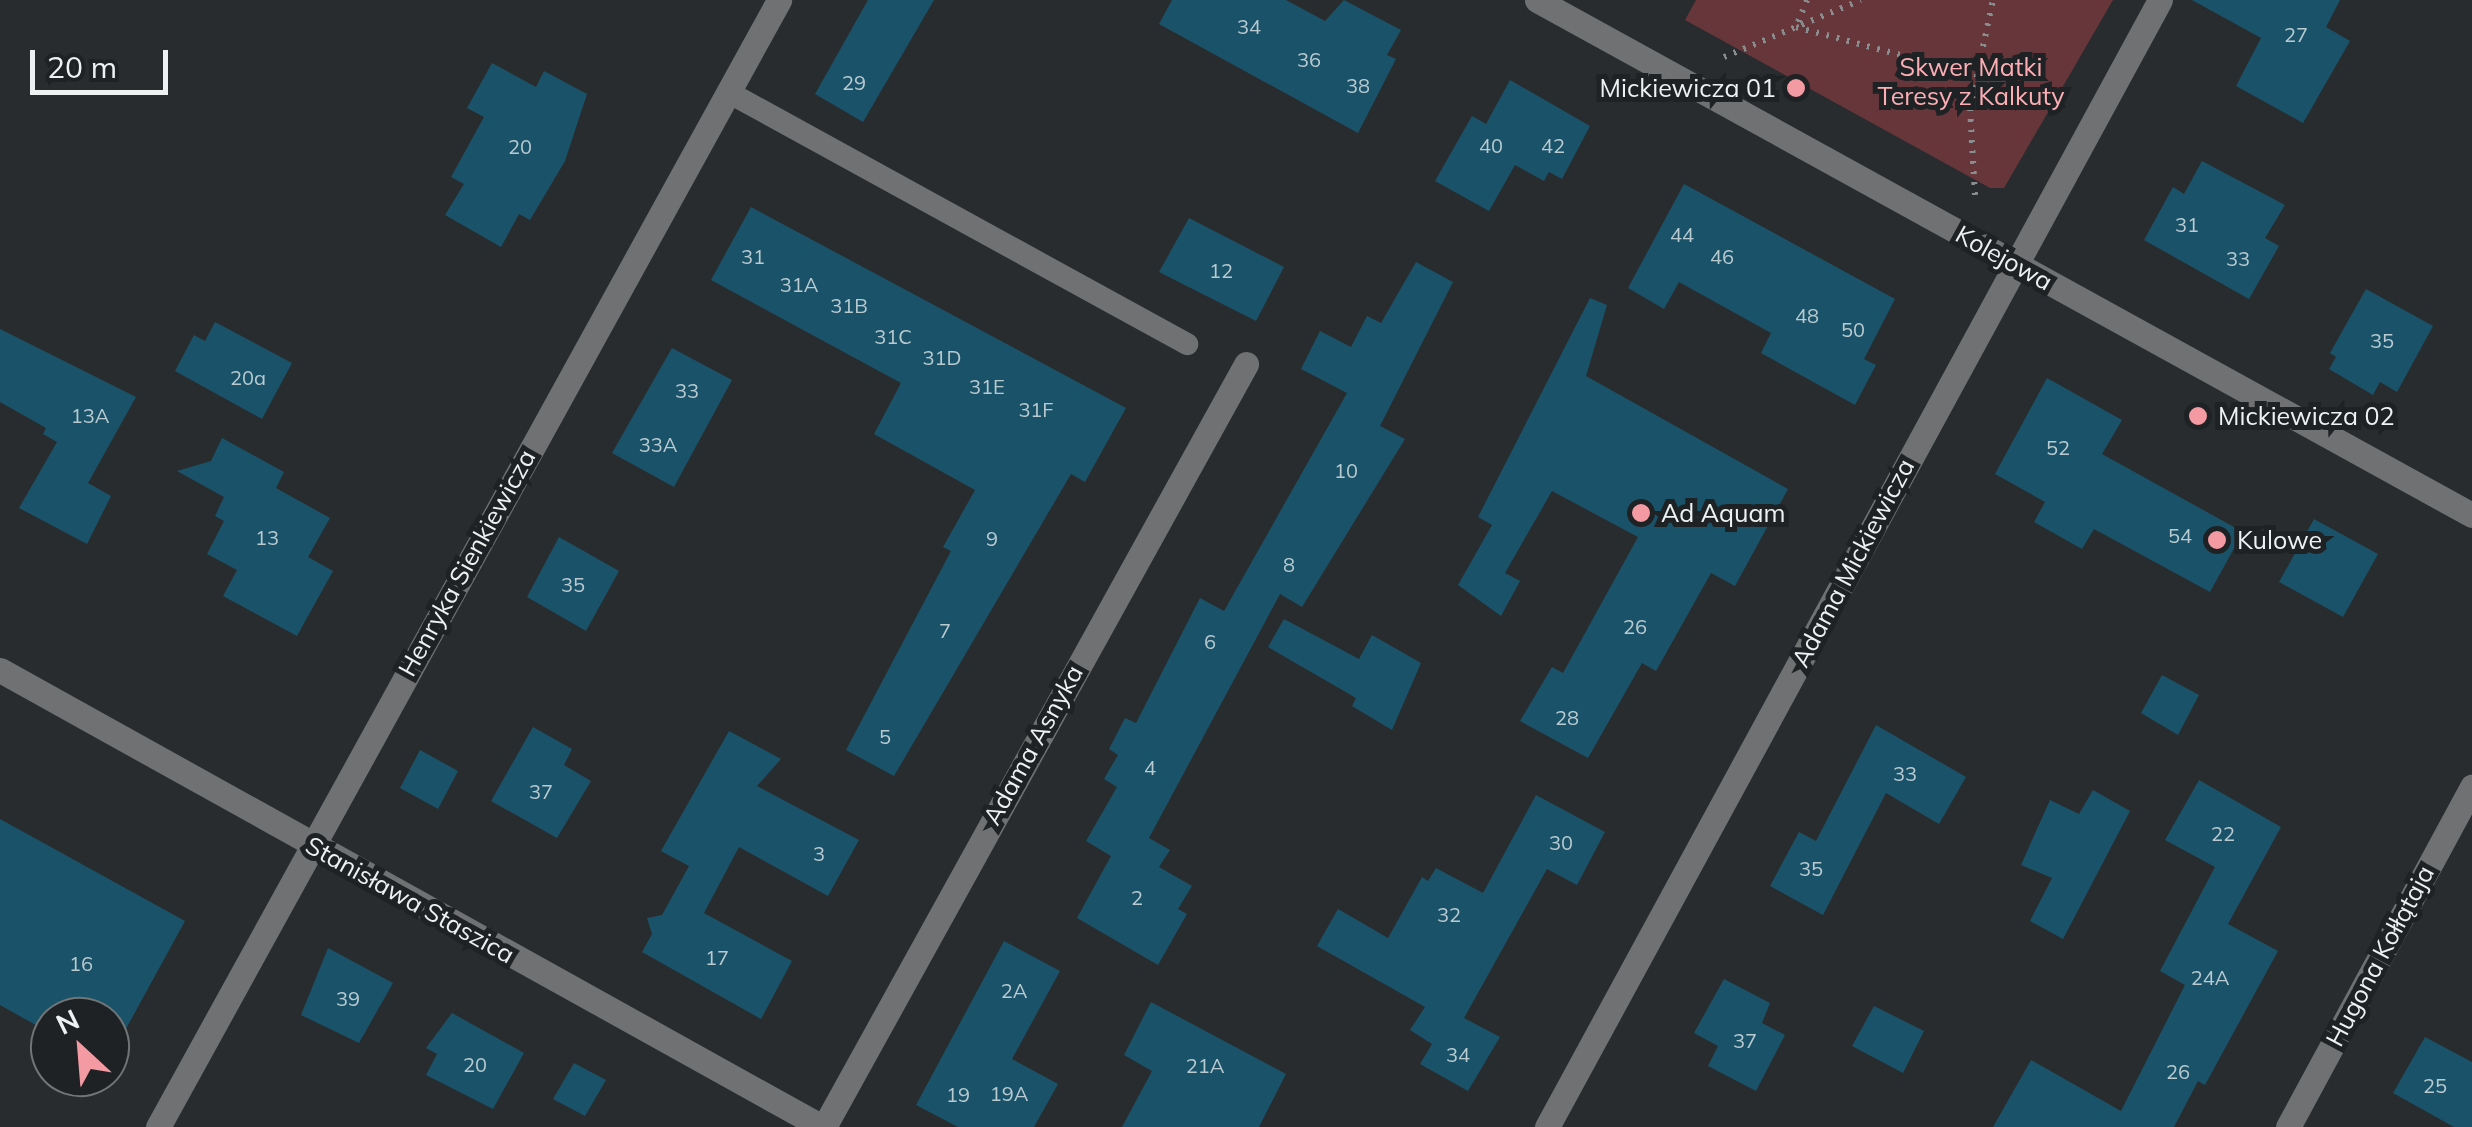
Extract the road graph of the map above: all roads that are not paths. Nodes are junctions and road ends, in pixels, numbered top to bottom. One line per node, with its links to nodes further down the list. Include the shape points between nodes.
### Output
1 (779, 0): 4 (street, Henryka Sienkiewicza)
2 (1537, 0): 5 (street, Kolejowa)
3 (2160, 0): 5 (street, Adama Mickiewicza)
4 (728, 92): 6 (lane); 11 (street, Henryka Sienkiewicza)
5 (2016, 264): 8 (street, Kolejowa); 14 (street, Adama Mickiewicza)
6 (1187, 344)
7 (1246, 364): 13 (street, Adama Asnyka)
8 (2472, 515)
9 (0, 670): 11 (street, Stanisława Staszica)
10 (2472, 786): 15 (street, Hugona Kołłątaja)
11 (311, 845): 12 (street, Henryka Sienkiewicza); 13 (street, Stanisława Staszica)
12 (158, 1127)
13 (823, 1127)
14 (1547, 1127)
15 (2288, 1127)

